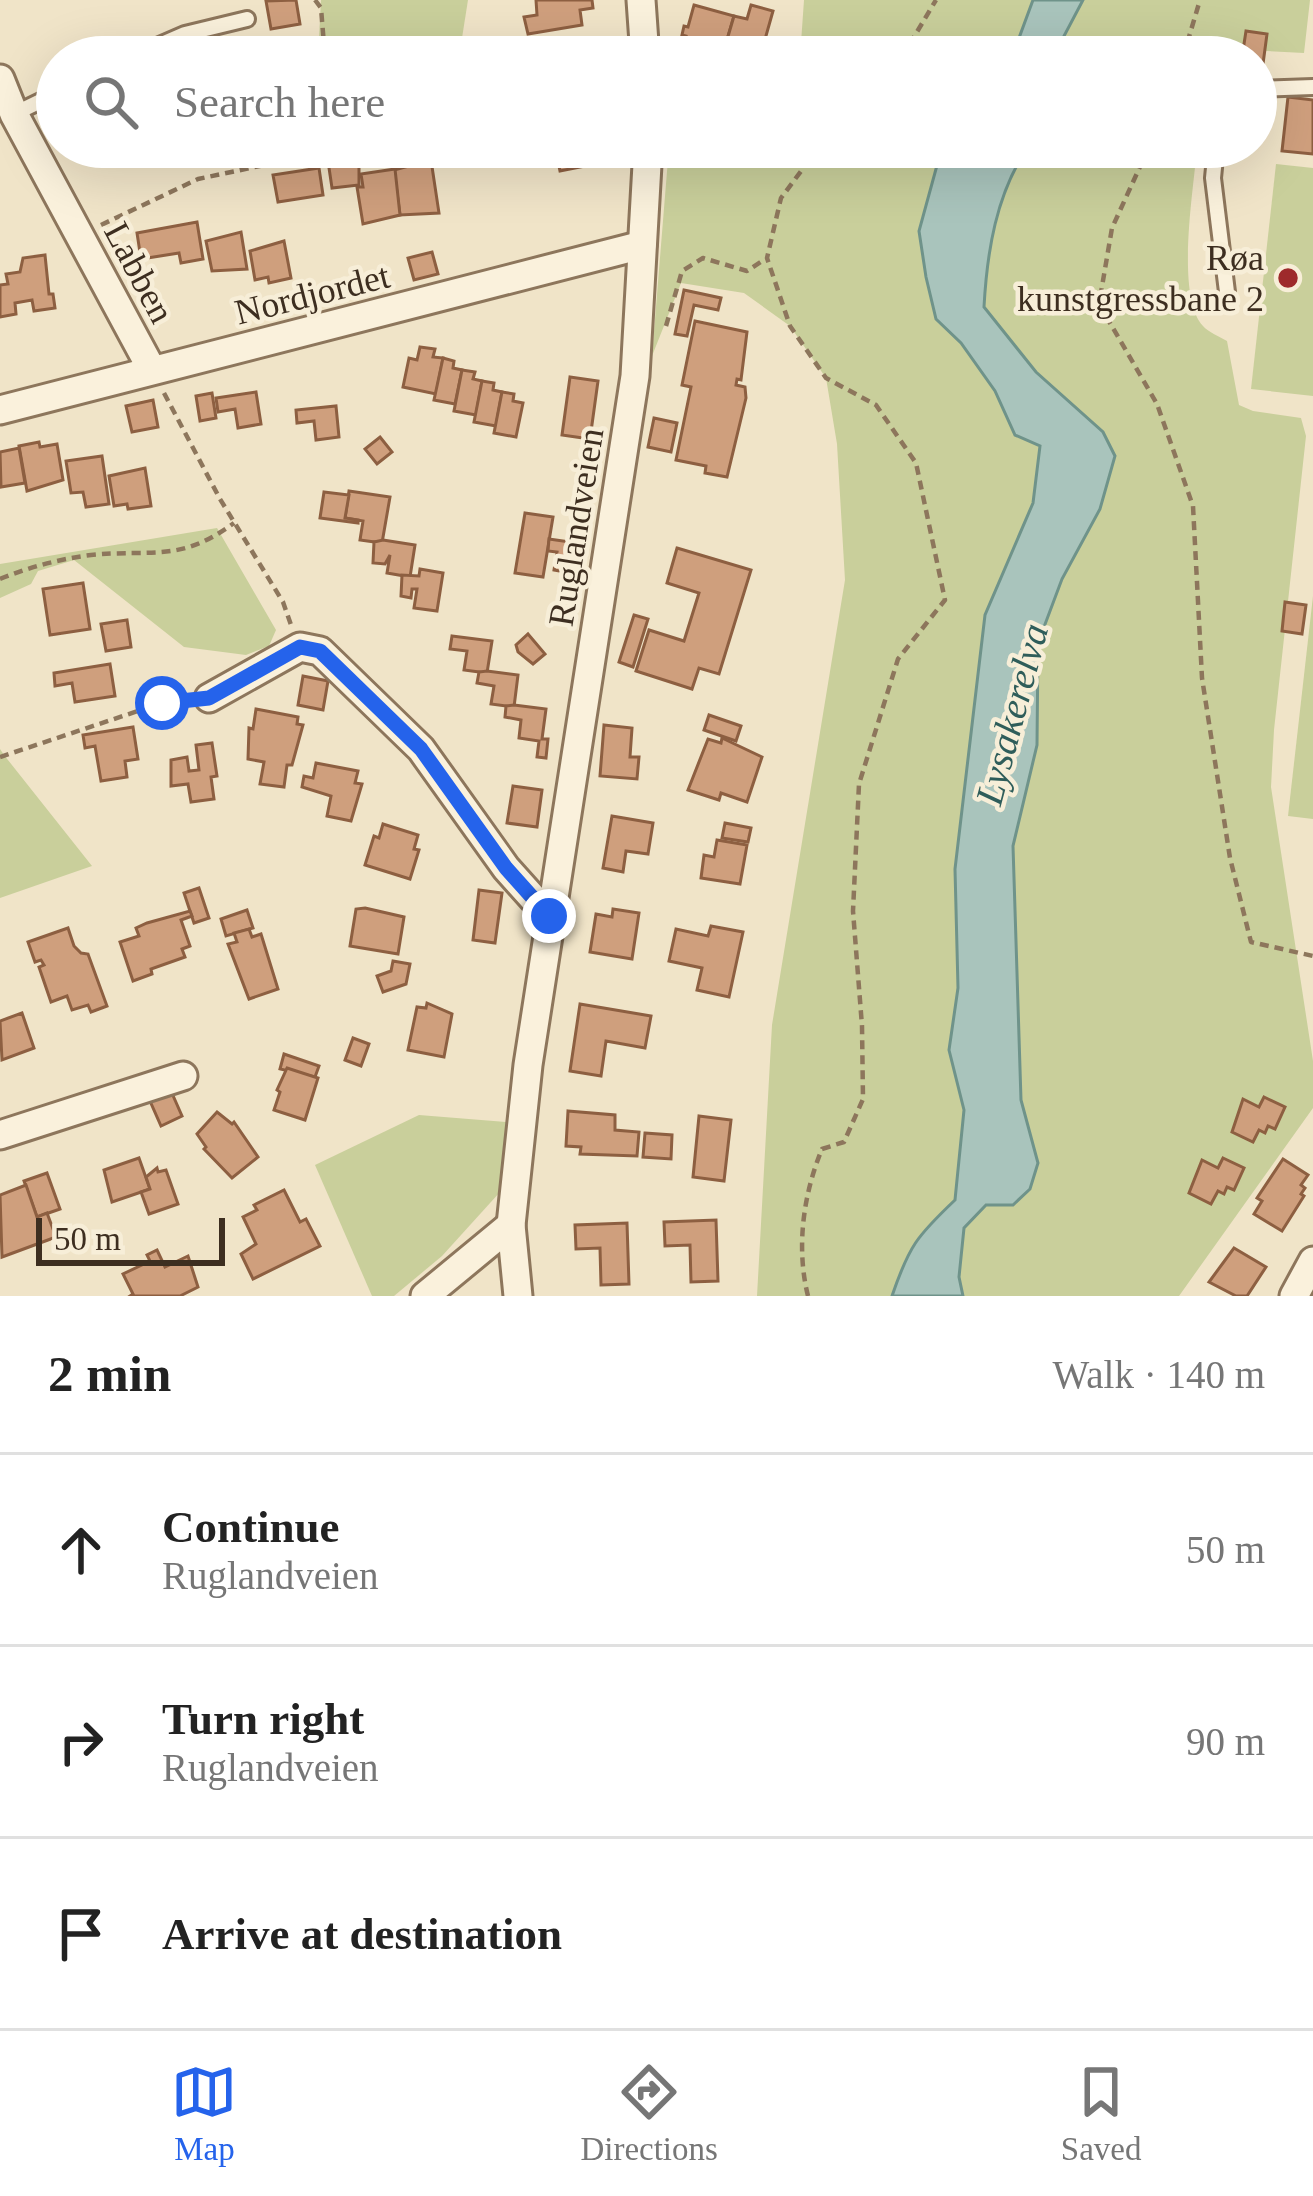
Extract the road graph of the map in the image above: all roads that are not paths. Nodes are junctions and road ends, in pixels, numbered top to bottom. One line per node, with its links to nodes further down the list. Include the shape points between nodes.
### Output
1 (641, 0): 4 (street)
2 (247, 19): 3 (lane)
3 (180, 36)
4 (644, 36)
5 (0, 79): 9 (street, Labben)
6 (1313, 87): 7 (lane)
7 (1277, 88)
8 (36, 104): 9 (lane)
9 (14, 114): 10 (street, Labben)
10 (36, 155)
11 (43, 168): 16 (street, Labben)
12 (647, 168): 14 (street, Ruglandveien)
13 (1214, 168): 15 (lane)
14 (642, 244): 16 (street, Nordjordet); 19 (street, Ruglandveien, via 635,376)
15 (1227, 292)
16 (152, 370): 17 (street, Nordjordet)
17 (0, 410)
18 (209, 698): 19 (street, via 300,647 320,651 421,749)
19 (549, 916): 22 (street, Ruglandveien)
20 (183, 1076): 21 (street)
21 (0, 1136)
22 (511, 1225): 24 (street); 25 (street, Ruglandveien)
23 (1313, 1261): 26 (street)
24 (425, 1296)
25 (518, 1296)
26 (1294, 1296)

